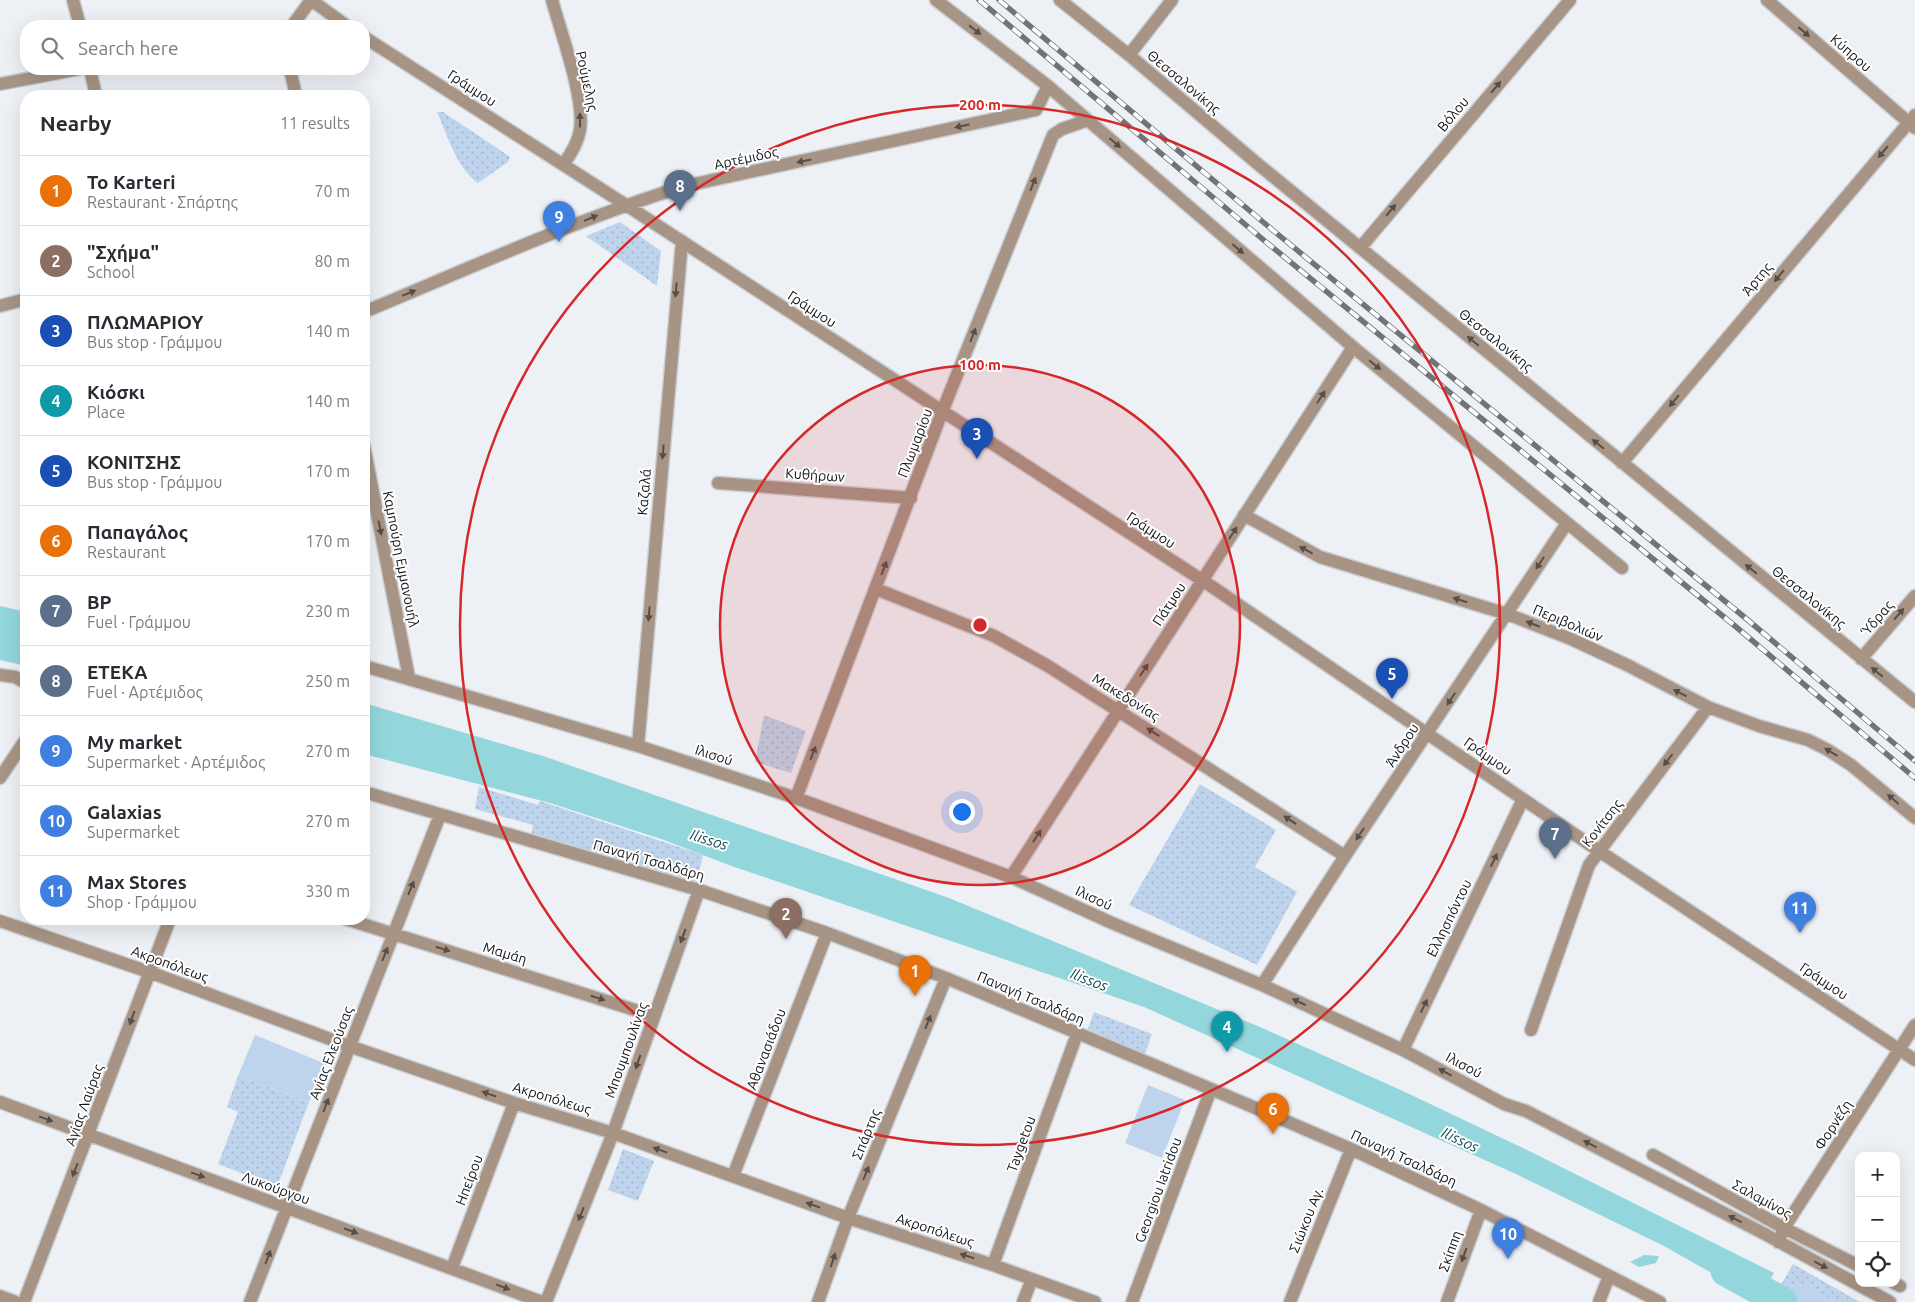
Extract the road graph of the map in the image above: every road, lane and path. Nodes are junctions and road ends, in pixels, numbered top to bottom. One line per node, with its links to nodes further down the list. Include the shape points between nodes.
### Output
1 (73, 0): 9 (street)
2 (311, 0): 10 (street); 11 (street)
3 (552, 0): 23 (street, Ρούμελης, one-way to 3, via 577,141 580,116 574,78)
4 (936, 0): 18 (street, one-way to 18)
5 (1060, 0): 13 (street, Θεσσαλονίκης)
6 (1172, 0): 13 (street)
7 (1570, 0): 26 (street, Βόλου, one-way to 7)
8 (1767, 0): 22 (street, Κύπρου, one-way to 22)
9 (78, 20)
10 (296, 20)
11 (339, 20)
12 (370, 41): 23 (street, Γράμμου)
13 (1129, 55): 26 (street, Θεσσαλονίκης)
14 (47, 75): 17 (street)
15 (91, 75): 19 (street)
16 (291, 75): 20 (street)
17 (0, 84)
18 (1048, 86): 21 (street); 24 (street, Αρτέμιδος, one-way to 24, via 1036,110 685,186)
19 (95, 90)
20 (295, 90)
21 (1088, 120): 30 (street, one-way to 30); 31 (street, Πλωμαρίου, one-way to 21, via 1053,135)
22 (1913, 122): 32 (street, Άρτης, one-way to 32)
23 (563, 165): 24 (street, Γράμμου)
24 (626, 205): 25 (street, Γράμμου); 29 (street, Αρτέμιδος, one-way to 24)
25 (682, 241): 31 (street, Γράμμου); 52 (street, Καζαλά, one-way to 52)
26 (1360, 248): 32 (street, Θεσσαλονίκης, one-way to 26)
27 (20, 301): 28 (street)
28 (0, 306)
29 (370, 310)
30 (1353, 347): 36 (street, Πάτμου, one-way to 30); 37 (street, one-way to 37)
31 (942, 412): 35 (street, Πλωμαρίου); 39 (street, Γράμμου)
32 (1622, 463): 43 (street, Θεσσαλονίκης, one-way to 32)
33 (370, 477): 46 (street, Καμπούρη Εμμανουήλ, one-way to 46)
34 (718, 483): 35 (street, Κυθήρων)
35 (911, 498): 40 (street, Πλωμαρίου, one-way to 35)
36 (1244, 515): 39 (street, Πάτμου, one-way to 36); 42 (street, Περιβολιών, one-way to 36, via 1320,557)
37 (1567, 523): 38 (street); 42 (street, Άνδρου, one-way to 42)
38 (1622, 568)
39 (1202, 581): 50 (street, Πάτμου, one-way to 39); 51 (street, Γράμμου)
40 (876, 589): 50 (street, Μακεδονίας, via 994,636); 56 (street, Πλωμαρίου, one-way to 40)
41 (1915, 596): 43 (street, Ύδρας, one-way to 41)
42 (1507, 614): 49 (street, Περιβολιών, one-way to 42, via 1587,646); 51 (street, Άνδρου, one-way to 51)
43 (1861, 659): 48 (street, Θεσσαλονίκης, one-way to 43)
44 (370, 668): 46 (street, Ιλισού)
45 (0, 674): 47 (street)
46 (409, 678): 52 (street, Ιλισού)
47 (20, 680)
48 (1915, 702)
49 (1708, 707): 59 (street, Περιβολιών, one-way to 49, via 1871,780 1828,750 1808,740); 60 (street, Κονίτσης, one-way to 60)
50 (1118, 710): 61 (street, Μακεδονίας, one-way to 50); 62 (street, Πάτμου, one-way to 50)
51 (1428, 733): 57 (street, Γράμμου); 61 (street, Άνδρου, one-way to 61)
52 (638, 746): 56 (street, Ιλισού)
53 (20, 747): 54 (street)
54 (0, 778)
55 (370, 794): 58 (street, Παναγή Τσαλδάρη)
56 (796, 798): 62 (street, Ιλισού)
57 (1523, 799): 60 (street, Γράμμου); 77 (street, Ελλησπόντου, one-way to 57)
58 (440, 815): 63 (street, Παναγή Τσαλδάρη); 67 (street, Αγίας Ελεούσας, one-way to 58)
59 (1915, 818)
60 (1599, 851): 74 (street, Κονίτσης, via 1589,865); 78 (street, Γράμμου)
61 (1345, 856): 71 (street, Άνδρου)
62 (1011, 877): 71 (street, Ιλισού)
63 (699, 890): 68 (street, Παναγή Τσαλδάρη); 72 (street, Μπουμπουλίνας, one-way to 72)
64 (0, 921): 69 (street, Ακροπόλεως)
65 (168, 925): 69 (street, Αγίας Λαύρας)
66 (366, 925): 67 (street, Μαμάη)
67 (393, 933): 72 (street, Μαμάη, one-way to 72); 76 (street, Αγίας Ελεούσας, one-way to 67)
68 (827, 934): 70 (street, Παναγή Τσαλδάρη); 87 (street, Αθανασιάδου)
69 (149, 972): 76 (street, Ακροπόλεως); 84 (street, Αγίας Λαύρας, one-way to 84)
70 (946, 978): 75 (street, Παναγή Τσαλδάρη); 90 (street, Σπάρτης, one-way to 70)
71 (1262, 985): 77 (street, Ιλισού, one-way to 71)
72 (654, 1016): 83 (street, Μπουμπουλίνας, one-way to 83)
73 (1915, 1025): 78 (street, Φορνέζη)
74 (1531, 1030)
75 (1077, 1034): 80 (street, Παναγή Τσαλδάρη); 94 (street, Taygetou)
76 (349, 1046): 82 (street, Ακροπόλεως, one-way to 76); 88 (street, Αγίας Ελεούσας, one-way to 76)
77 (1403, 1050): 92 (street, Ιλισού, one-way to 77)
78 (1900, 1050): 79 (street, Γράμμου); 91 (street, Φορνέζη)
79 (1915, 1060)
80 (1211, 1089): 85 (street, Παναγή Τσαλδάρη); 107 (street, Georgiou Iatridou)
81 (0, 1102): 84 (street, Λυκούργου, one-way to 84)
82 (514, 1103): 83 (street, Ακροπόλεως); 95 (street, Ηπείρου)
83 (613, 1133): 87 (street, Ακροπόλεως, one-way to 83); 103 (street, Μπουμπουλίνας, one-way to 103)
84 (89, 1134): 88 (street, Λυκούργου, one-way to 88); 100 (street, Αγίας Λαύρας, one-way to 100)
85 (1351, 1150): 89 (street, Παναγή Τσαλδάρη); 108 (street, Σιώκου Αγ.)
86 (1653, 1155): 91 (street, Σαλαμίνος)
87 (733, 1176): 90 (street, Ακροπόλεως, one-way to 87)
88 (286, 1208): 95 (street, Λυκούργου, one-way to 95); 101 (street, Αγίας Ελεούσας, one-way to 88)
89 (1481, 1210): 96 (street, Παναγή Τσαλδάρη); 109 (street, Σκίππη, one-way to 109)
90 (848, 1218): 94 (street, Ακροπόλεως, one-way to 90); 104 (street, Σπάρτης, one-way to 90)
91 (1784, 1228): 92 (street, Φορνέζη); 93 (street, Σαλαμίνος)
92 (1778, 1242): 112 (street, one-way to 112)
93 (1855, 1264)
94 (993, 1265): 97 (street, Ακροπόλεως)
95 (452, 1268): 102 (street, Λυκούργου, one-way to 102)
96 (1610, 1276): 110 (street); 111 (street, Παναγή Τσαλδάρη)
97 (1032, 1279): 105 (street); 106 (street, Ακροπόλεως)
98 (0, 1296): 99 (street)
99 (16, 1302)
100 (24, 1302)
101 (250, 1302)
102 (542, 1302)
103 (546, 1302)
104 (818, 1302)
105 (1024, 1302)
106 (1096, 1302)
107 (1132, 1302)
108 (1290, 1302)
109 (1447, 1302)
110 (1599, 1302)
111 (1660, 1302)
112 (1890, 1302)

